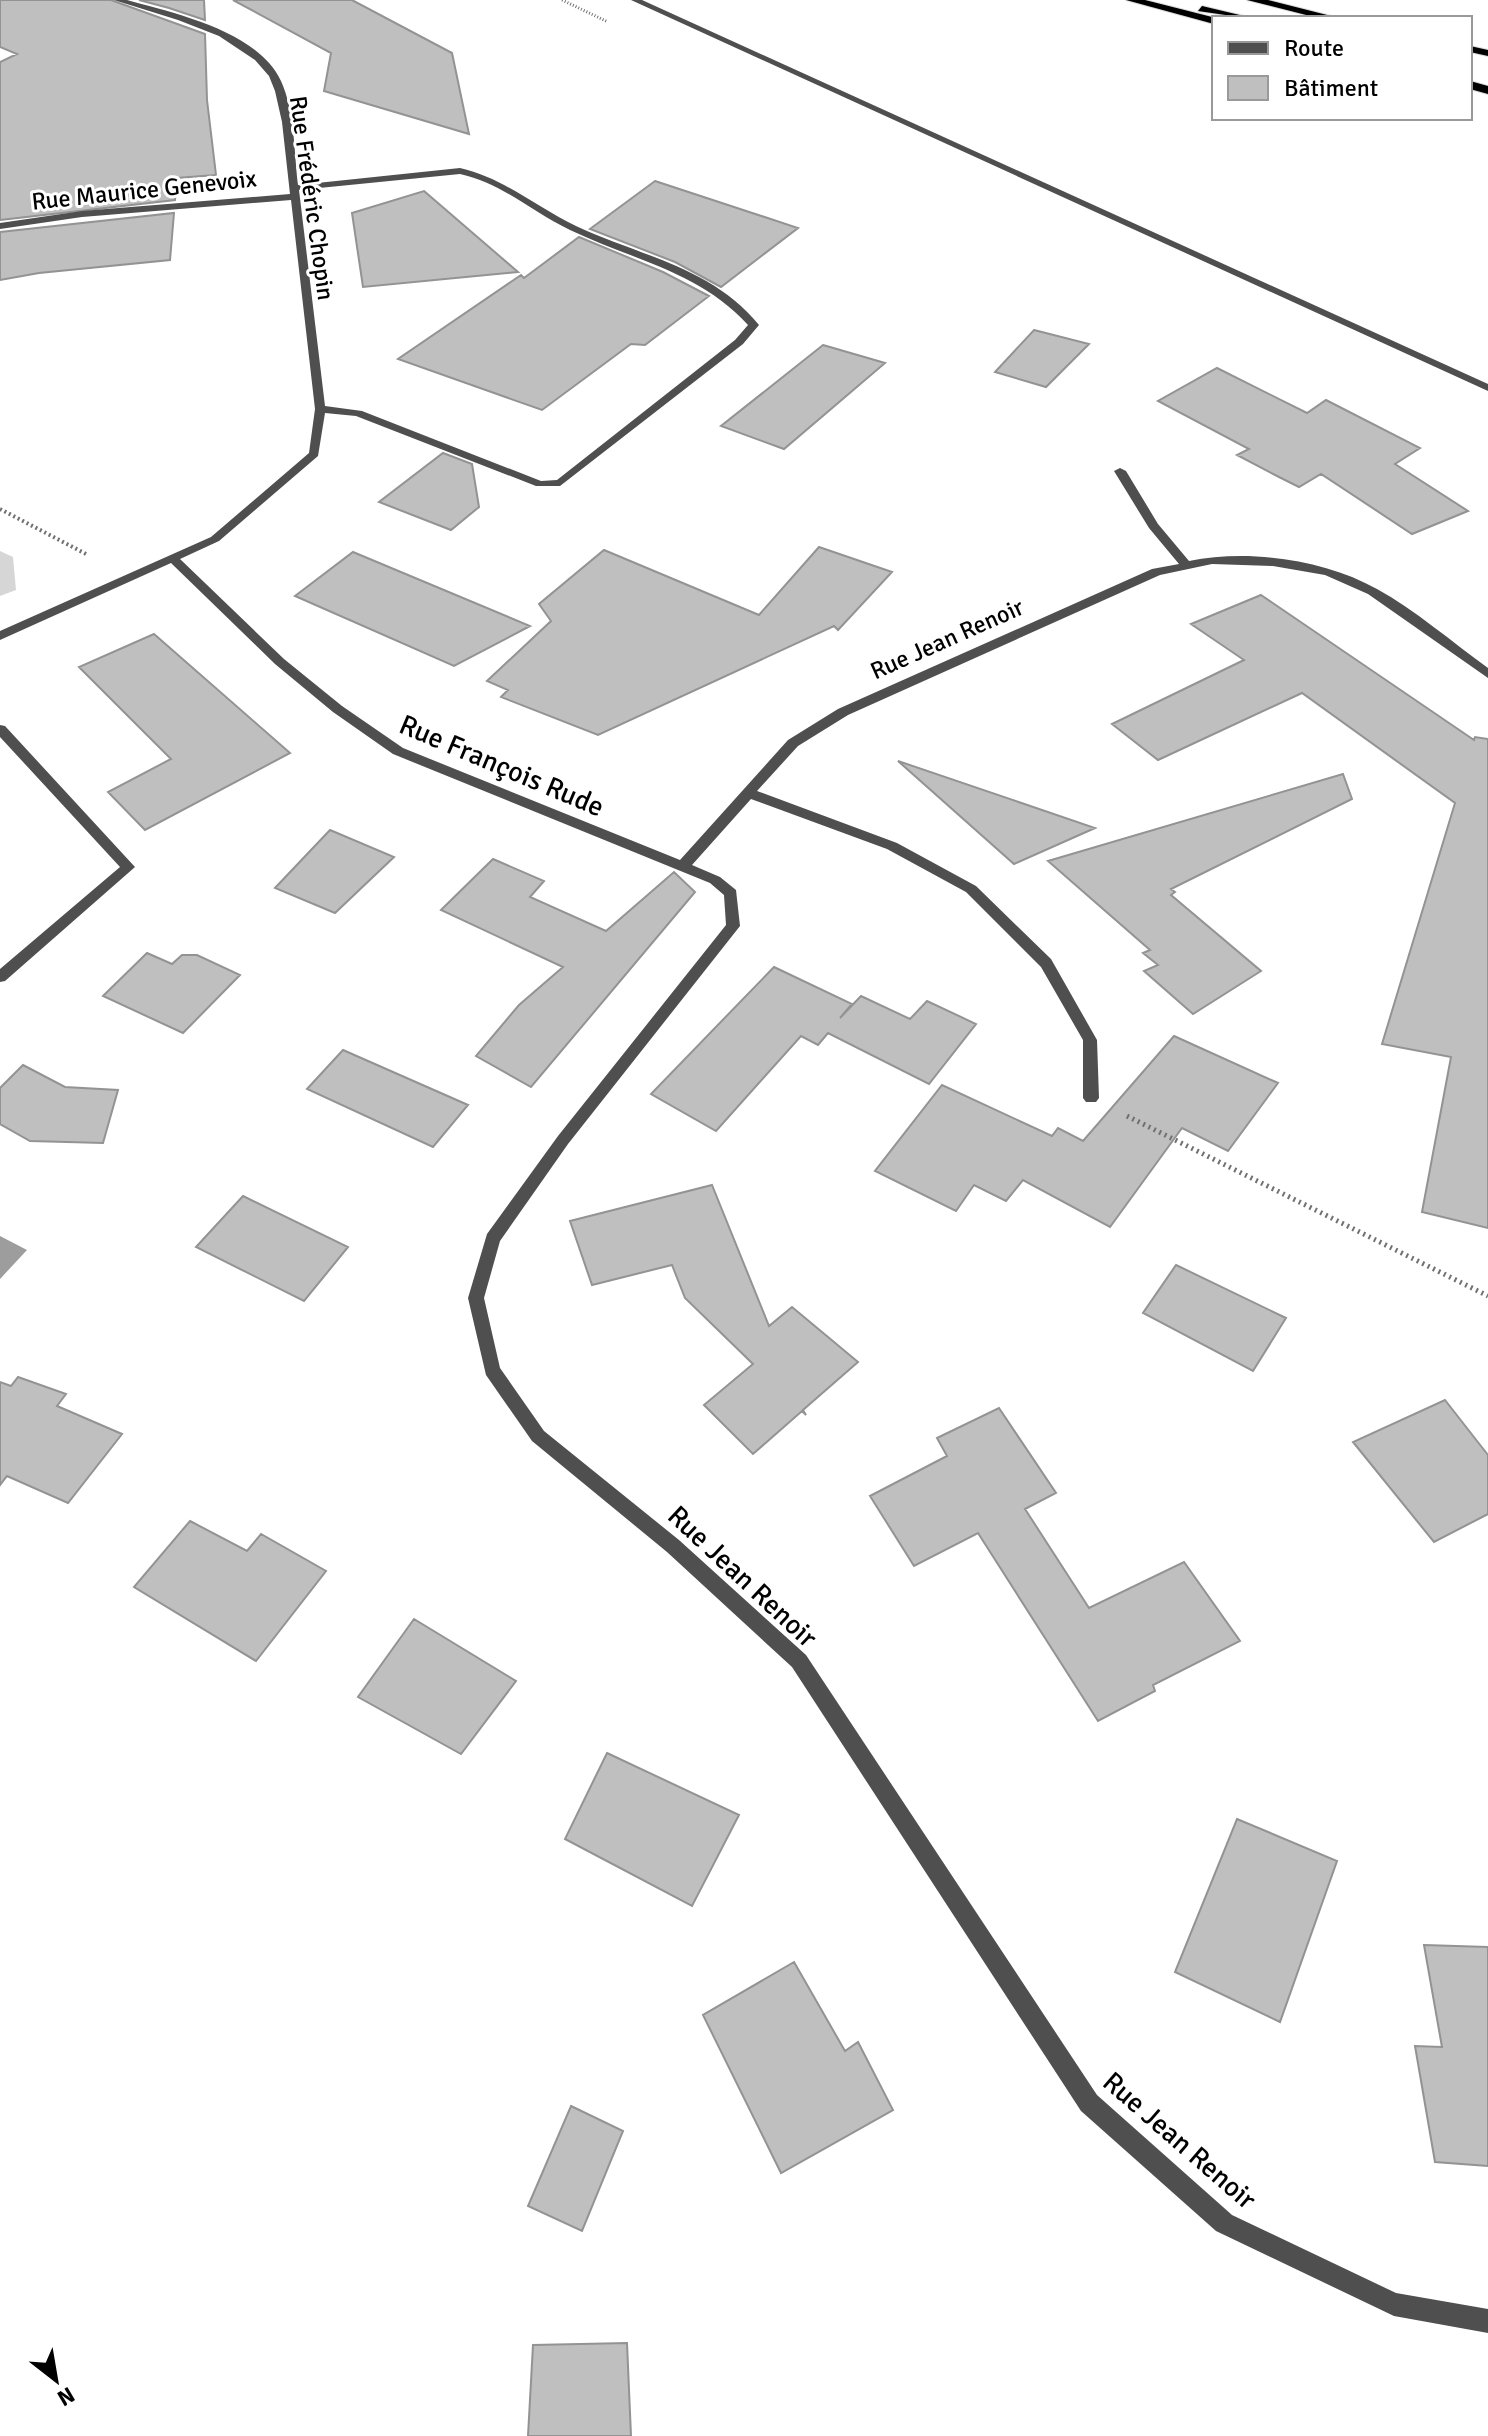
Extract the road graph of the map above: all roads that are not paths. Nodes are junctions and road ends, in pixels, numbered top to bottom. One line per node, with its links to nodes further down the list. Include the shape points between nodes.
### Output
1 (118, 0): 9 (street, Rue Frédéric Chopin, via 193,22 238,42 275,77 286,122)
2 (635, 0): 11 (street)
3 (1132, 0): 8 (highway)
4 (1161, 0): 6 (highway)
5 (1253, 0): 7 (highway)
6 (1231, 16)
7 (1324, 16)
8 (1212, 20)
9 (292, 192): 10 (street, Rue Maurice Genevoix); 12 (street, Rue Frédéric Chopin); 12 (street, Rue Maurice Genevoix, via 460,171 479,174 510,187 575,229 673,265 743,310 754,325 560,483 540,484 358,413)
10 (0, 226)
11 (1488, 388)
12 (320, 409): 14 (street, Rue Frédéric Chopin, via 314,454 215,539)
13 (1120, 471): 15 (street, via 1153,526)
14 (173, 558): 16 (street); 20 (street, Rue François Rude, via 259,642 367,732 398,751)
15 (1186, 565): 17 (street, Rue Jean Renoir, via 1212,560 1273,562 1328,572 1372,591); 19 (street, Rue Jean Renoir, via 1156,572 843,712 793,743)
16 (0, 636)
17 (1488, 674)
18 (0, 729): 21 (street, via 128,867)
19 (749, 793): 20 (street, Rue Jean Renoir); 22 (street, via 892,846 971,889 1046,963 1090,1040)
20 (683, 866): 23 (street, Rue Jean Renoir, via 731,893 733,926 563,1140 493,1239 476,1298 492,1370 538,1436 673,1546 799,1661 1089,2103 1224,2223 1394,2304)
21 (0, 977)
22 (1091, 1098)
23 (1488, 2321)

